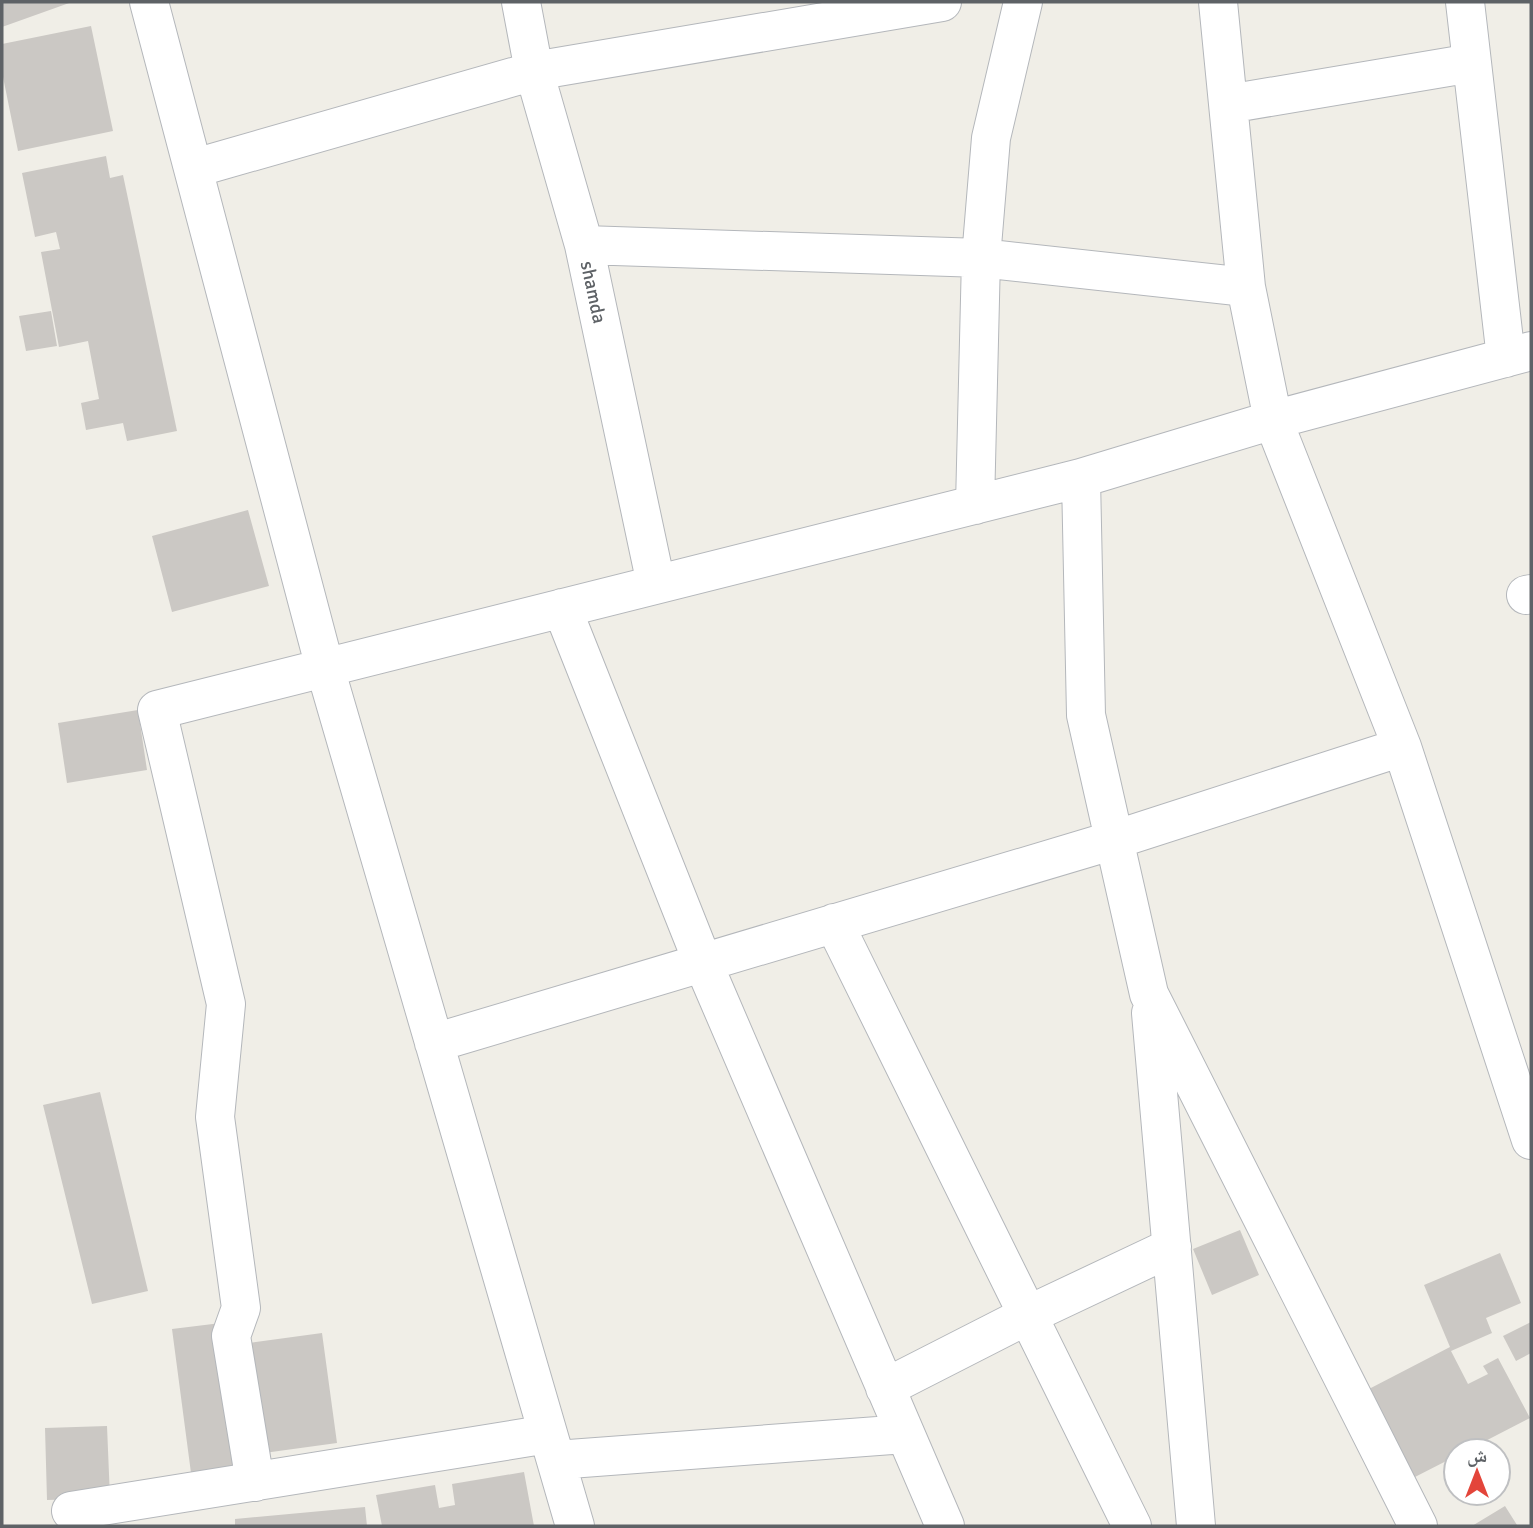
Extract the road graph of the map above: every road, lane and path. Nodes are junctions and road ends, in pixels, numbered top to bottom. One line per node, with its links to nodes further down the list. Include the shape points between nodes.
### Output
1 (149, 2): 10 (street)
2 (521, 2): 8 (street, shamda)
3 (942, 2): 8 (street)
4 (1023, 2): 12 (street, via 991,138)
5 (1218, 2): 9 (street)
6 (1465, 2): 7 (street)
7 (1472, 63): 9 (street); 14 (street)
8 (534, 71): 10 (street); 11 (street, shamda)
9 (1228, 104): 13 (street)
10 (195, 167): 20 (street)
11 (584, 245): 12 (street); 18 (street, shamda)
12 (981, 258): 13 (street); 17 (street)
13 (1246, 287): 15 (street)
14 (1519, 355): 15 (street)
15 (1273, 420): 16 (street); 21 (street)
16 (1081, 478): 17 (street); 22 (street, via 1086,715)
17 (975, 505): 18 (street)
18 (656, 584): 19 (street)
19 (562, 608): 20 (street); 24 (street)
20 (325, 668): 26 (street); 33 (street, via 157,710 226,1004 215,1117 241,1308 231,1336)
21 (1402, 747): 22 (street); 27 (street)
22 (1114, 840): 23 (street); 25 (street)
23 (834, 923): 24 (street); 29 (street)
24 (703, 962): 26 (street); 30 (street)
25 (1149, 994): 28 (street); 39 (street)
26 (434, 1043): 32 (street)
27 (1531, 1140)
28 (1172, 1247): 29 (street); 38 (street)
29 (1028, 1315): 30 (street); 37 (street)
30 (886, 1388): 31 (street)
31 (905, 1434): 32 (street); 36 (street)
32 (552, 1447): 33 (street); 35 (street)
33 (255, 1482): 34 (street)
34 (71, 1511)
35 (575, 1526)
36 (945, 1526)
37 (1132, 1526)
38 (1196, 1526)
39 (1418, 1526)

